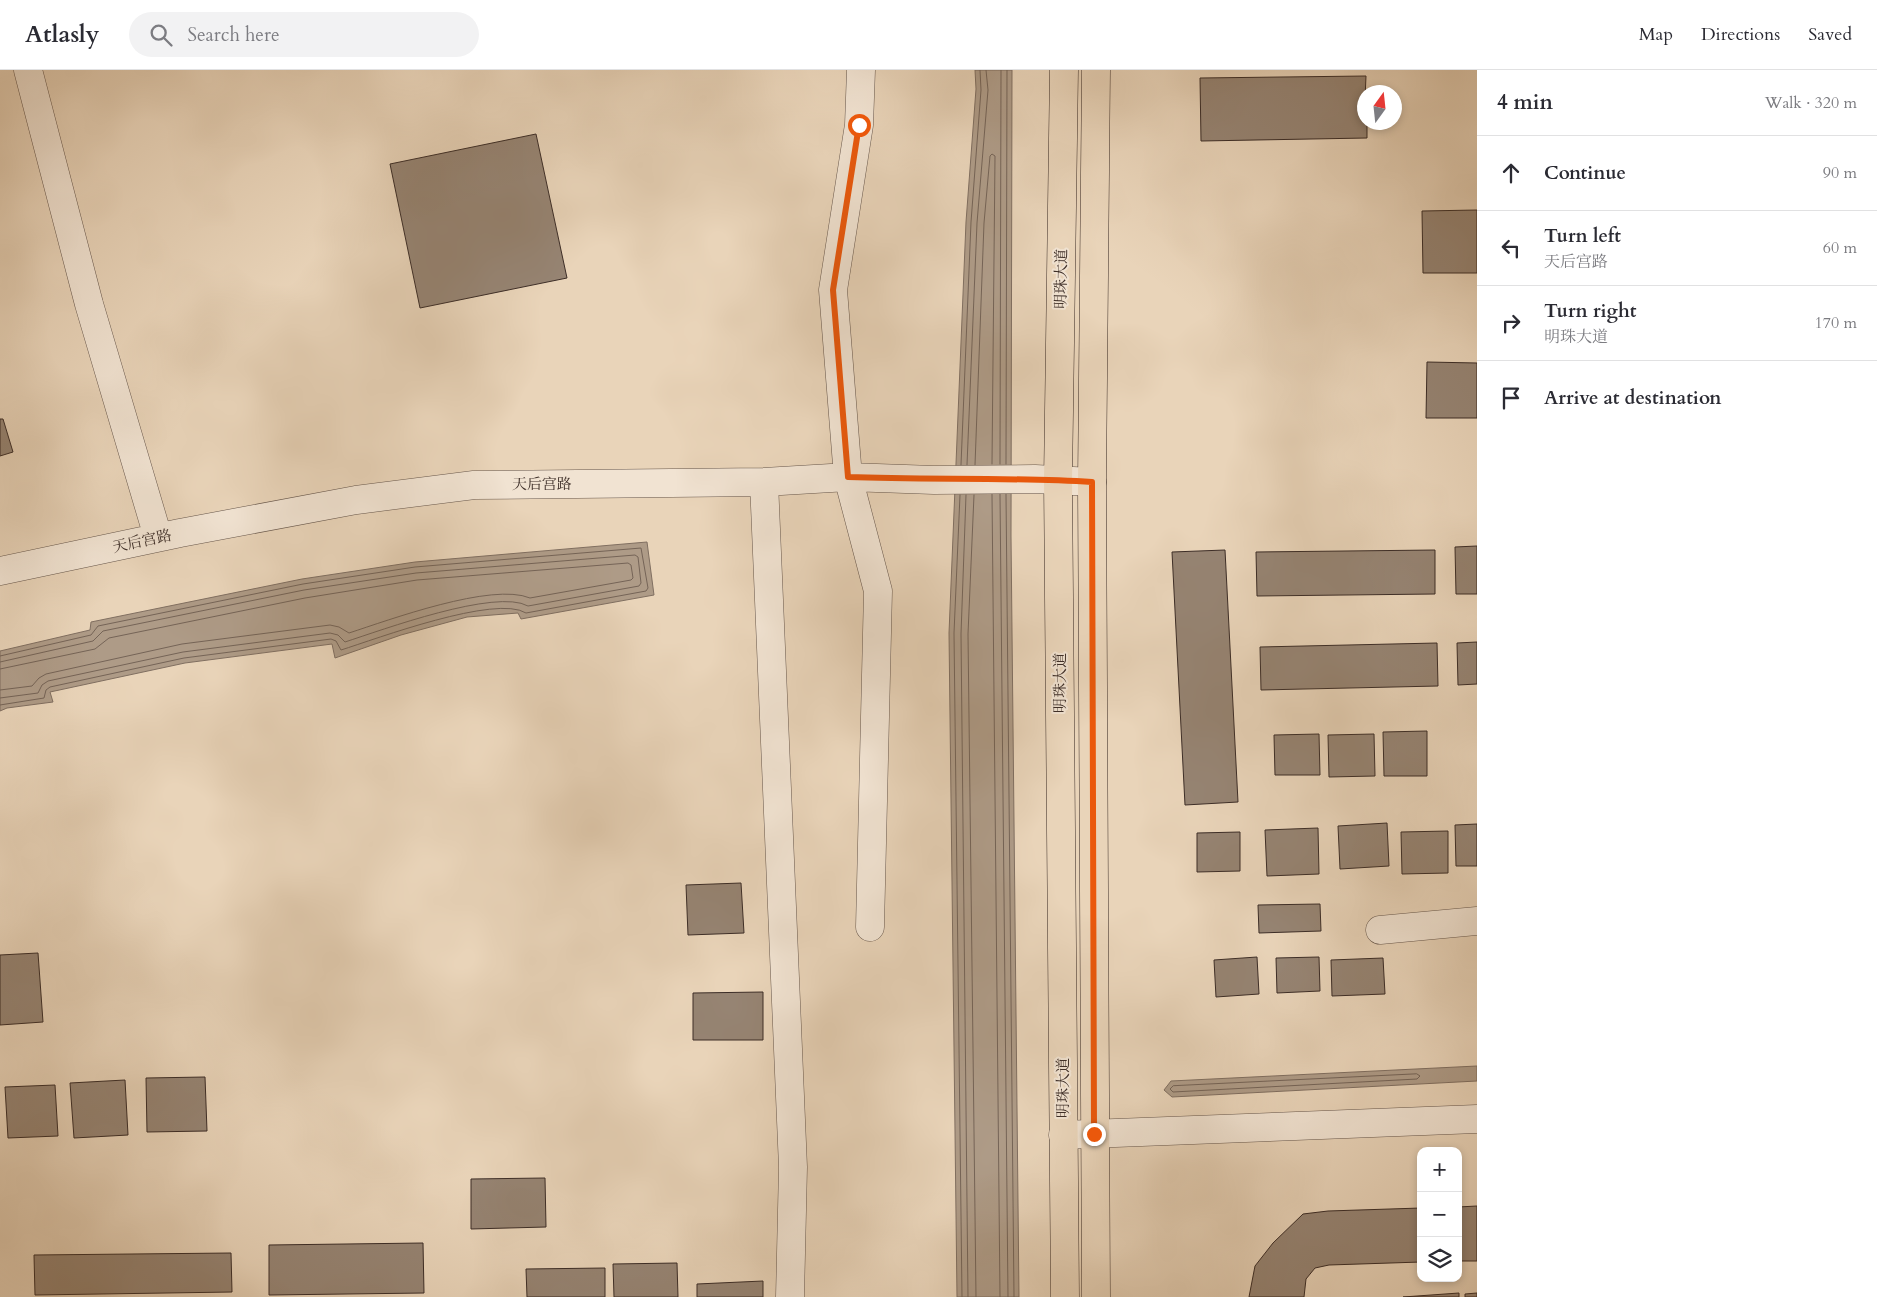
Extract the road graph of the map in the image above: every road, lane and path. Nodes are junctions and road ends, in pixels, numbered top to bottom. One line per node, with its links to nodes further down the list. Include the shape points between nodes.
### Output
1 (28, 70): 9 (street, via 90,304)
2 (861, 70): 5 (street, via 859,125 833,290)
3 (1064, 70): 6 (main road, 明珠大道)
4 (1096, 70): 8 (main road, 明珠大道)
5 (848, 477): 6 (street, 天后宫路); 7 (street, 天后宫路); 12 (street, via 878,591)
6 (1047, 479): 8 (street, 天后宫路); 16 (main road, 明珠大道)
7 (764, 482): 9 (street, 天后宫路, via 474,485 356,500); 17 (street, via 793,1167)
8 (1092, 482): 15 (main road, 明珠大道)
9 (158, 537): 10 (street, 天后宫路)
10 (0, 572)
11 (1477, 921): 13 (street)
12 (870, 927)
13 (1380, 930)
14 (1477, 1119): 15 (street)
15 (1094, 1134): 16 (street); 19 (main road, 明珠大道)
16 (1063, 1135): 18 (main road, 明珠大道)
17 (790, 1297)
18 (1066, 1297)
19 (1096, 1297)

